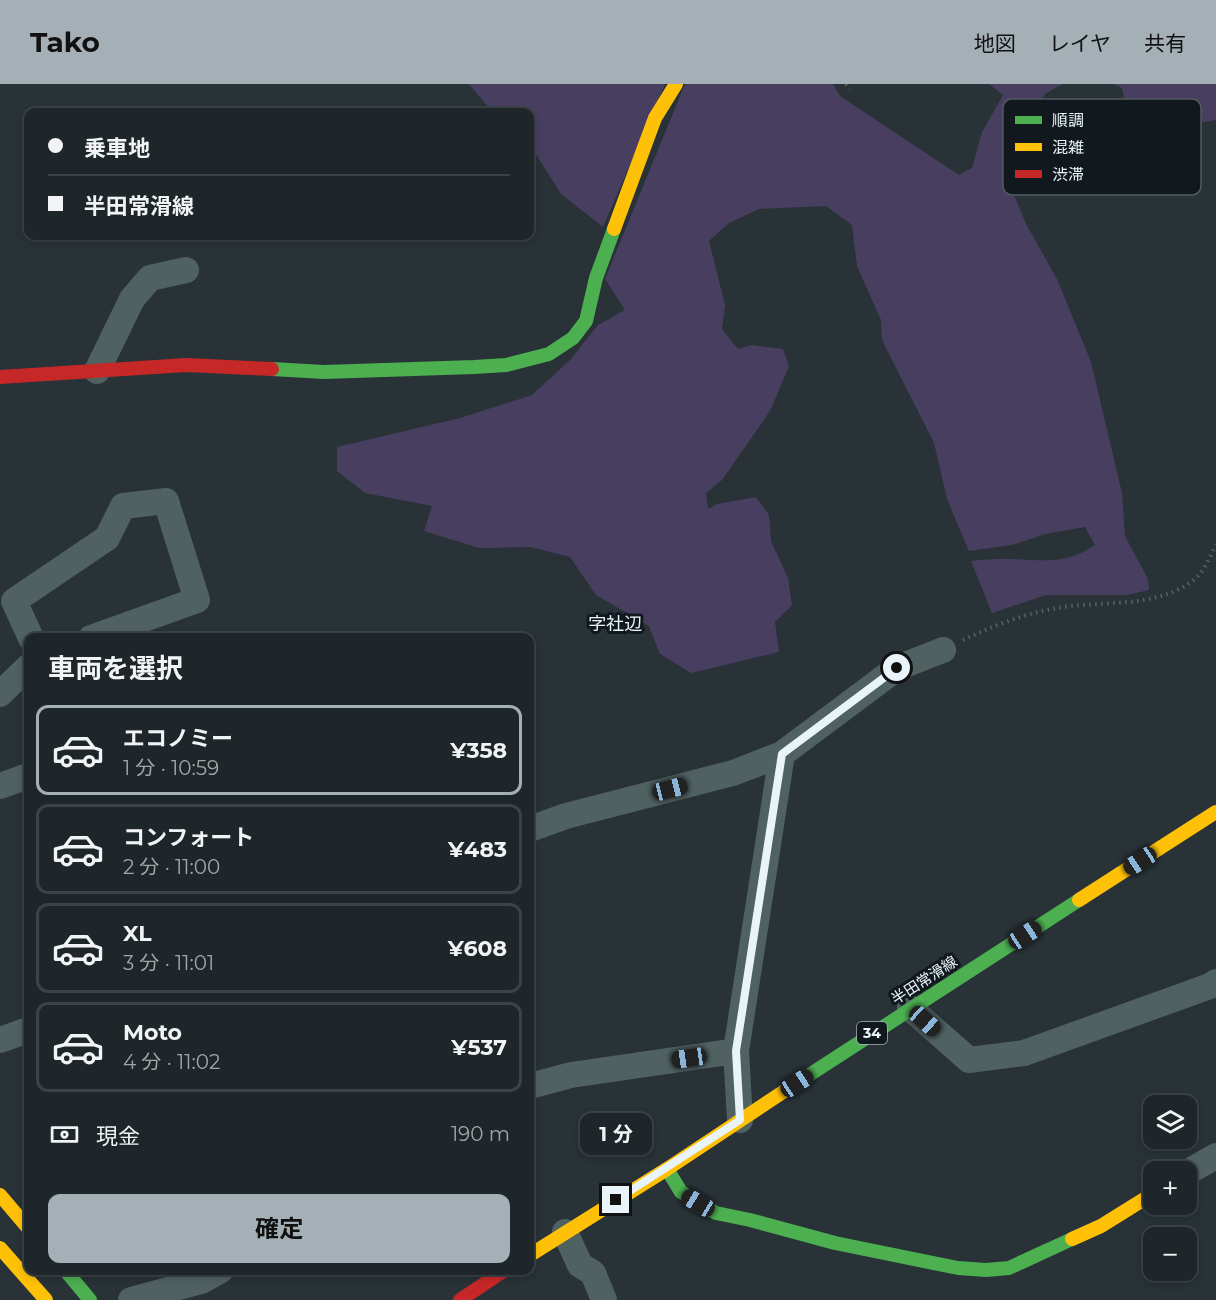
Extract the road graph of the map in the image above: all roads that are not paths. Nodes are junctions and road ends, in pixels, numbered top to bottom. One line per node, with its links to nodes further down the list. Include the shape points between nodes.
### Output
1 (676, 84): 3 (main road, via 651,128 596,278 586,321 573,338 549,354 506,365 474,367 324,372 186,365)
2 (186, 270): 3 (street, via 150,278 132,299)
3 (97, 371): 4 (main road)
4 (0, 377)
5 (30, 633): 6 (street, via 14,601 107,538 123,506 166,501 197,600)
6 (105, 633)
7 (943, 650): 10 (street, via 897,668)
8 (24, 671): 9 (street)
9 (0, 694)
10 (782, 754): 14 (street, via 733,773); 19 (street)
11 (24, 777): 12 (street)
12 (0, 786)
13 (1216, 812): 16 (main road, 半田常滑線 / 34)
14 (534, 828)
15 (1216, 981): 16 (street, via 1023,1053 969,1060)
16 (910, 1008): 21 (main road, 半田常滑線 / 34)
17 (24, 1031): 18 (street)
18 (0, 1040)
19 (736, 1051): 20 (street, via 571,1075); 21 (street)
20 (534, 1085)
21 (740, 1120): 24 (main road, 半田常滑線 / 34)
22 (1216, 1156): 23 (street)
23 (1197, 1167)
24 (667, 1169): 26 (main road, via 681,1192 716,1214 835,1243 986,1270 1009,1268 1101,1226); 28 (main road, 半田常滑線 / 34)
25 (0, 1195): 27 (main road)
26 (1143, 1200)
27 (24, 1223)
28 (565, 1232): 30 (main road, 半田常滑線 / 34); 38 (street, via 580,1265 593,1273)
29 (0, 1248): 34 (main road)
30 (534, 1252)
31 (69, 1275): 35 (main road)
32 (212, 1275): 36 (street)
33 (498, 1275): 37 (main road)
34 (46, 1300)
35 (90, 1300)
36 (131, 1300)
37 (460, 1300)
38 (604, 1300)

